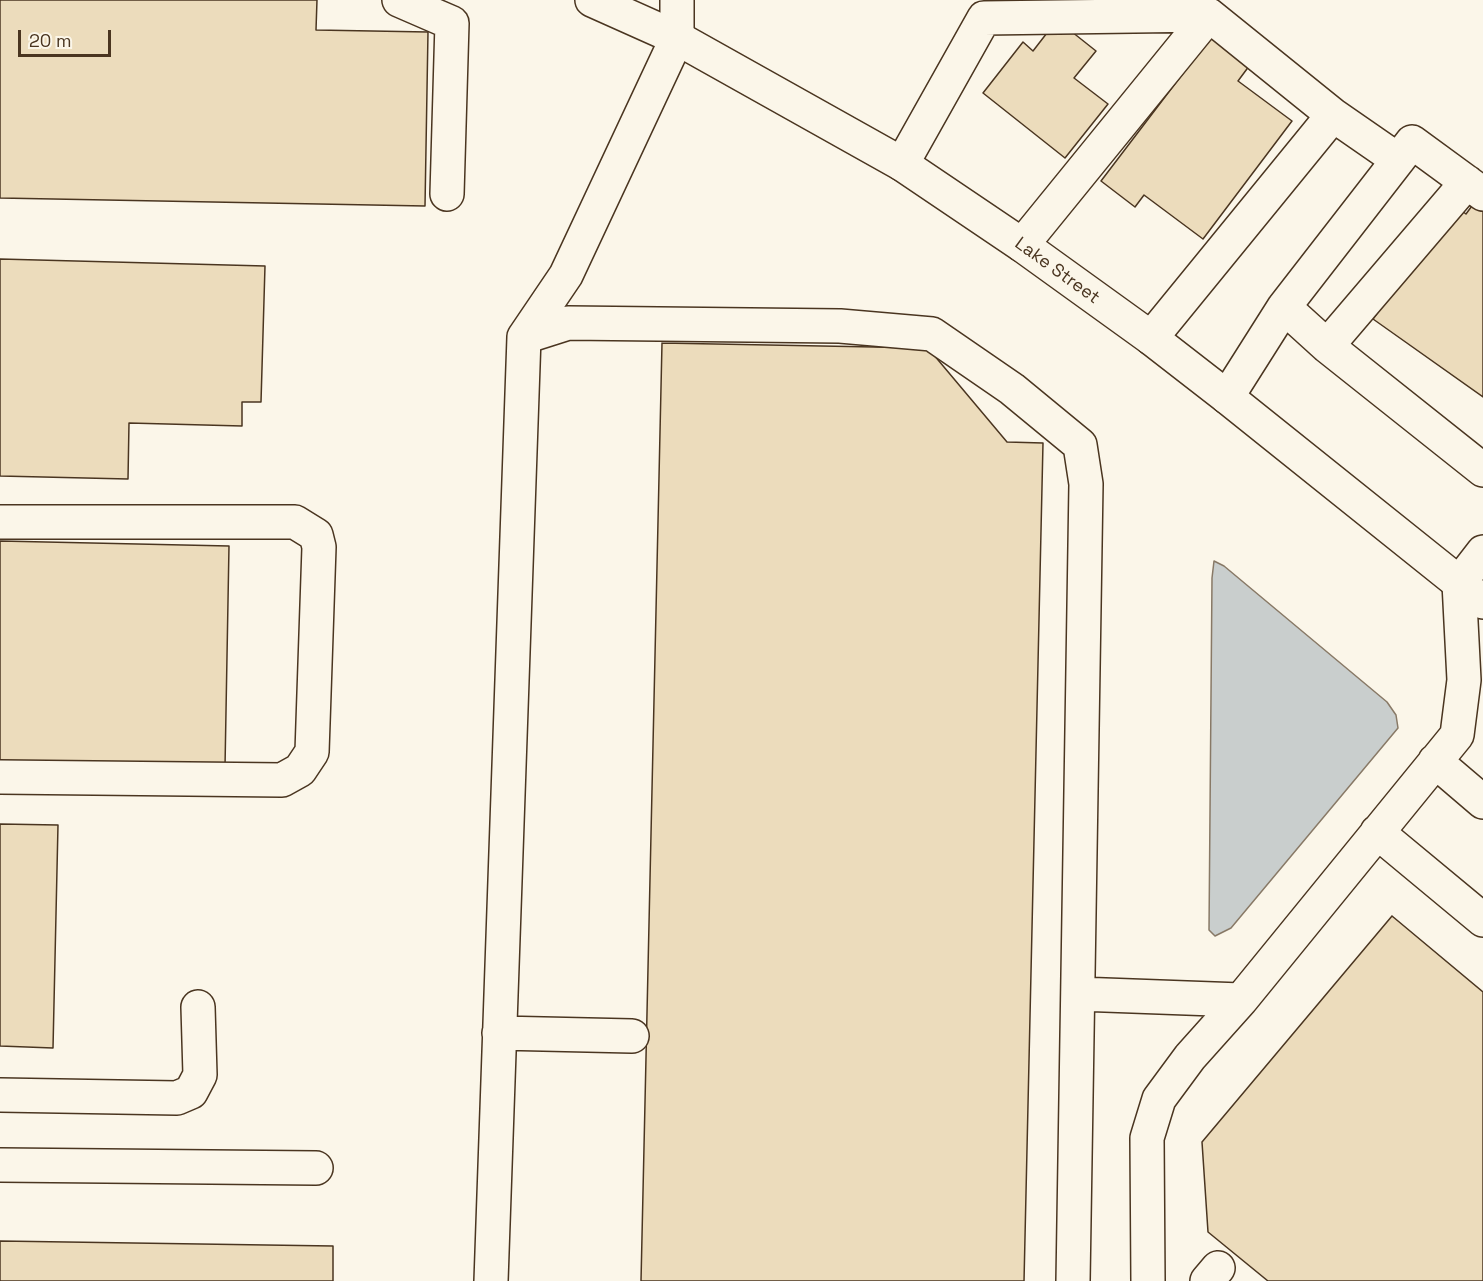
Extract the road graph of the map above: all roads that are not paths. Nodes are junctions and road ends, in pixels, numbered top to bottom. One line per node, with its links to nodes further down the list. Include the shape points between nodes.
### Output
1 (399, 0): 12 (main road, via 452,23)
2 (592, 0): 7 (main road, Lake Street)
3 (677, 0): 7 (main road)
4 (1043, 8): 5 (main road); 6 (main road)
5 (977, 9): 10 (main road)
6 (1209, 15): 8 (main road); 13 (main road)
7 (677, 38): 10 (main road, Lake Street); 15 (main road, via 566,275)
8 (1333, 115): 9 (main road); 16 (main road)
9 (1405, 151): 11 (main road); 14 (main road)
10 (902, 164): 13 (main road, Lake Street)
11 (1475, 188): 17 (main road)
12 (447, 194)
13 (1022, 245): 16 (main road, Lake Street)
14 (1284, 307): 17 (main road); 18 (main road)
15 (524, 337): 29 (main road, via 568,323 840,326 932,334 1012,389 1080,445 1086,484); 32 (main road)
16 (1151, 338): 18 (main road, Lake Street)
17 (1327, 346): 19 (main road)
18 (1227, 397): 22 (main road, Lake Street)
19 (1483, 470)
20 (0, 522): 25 (main road, via 295,522 316,535 319,547 312,752 300,770 282,780)
21 (1483, 552): 22 (main road)
22 (1471, 593): 23 (main road, via 1464,680)
23 (1470, 733): 24 (main road)
24 (1435, 761): 26 (main road); 27 (main road)
25 (0, 777)
26 (1483, 801)
27 (1377, 832): 28 (main road); 30 (main road)
28 (1483, 920)
29 (1078, 994): 30 (main road); 38 (main road)
30 (1241, 999): 39 (main road, via 1159,1099 1147,1138)
31 (198, 1007): 34 (main road, via 200,1075 191,1092 177,1098)
32 (499, 1033): 33 (main road); 37 (main road)
33 (632, 1036)
34 (0, 1095)
35 (0, 1165): 36 (main road)
36 (315, 1168)
37 (491, 1281)
38 (1073, 1281)
39 (1148, 1281)

